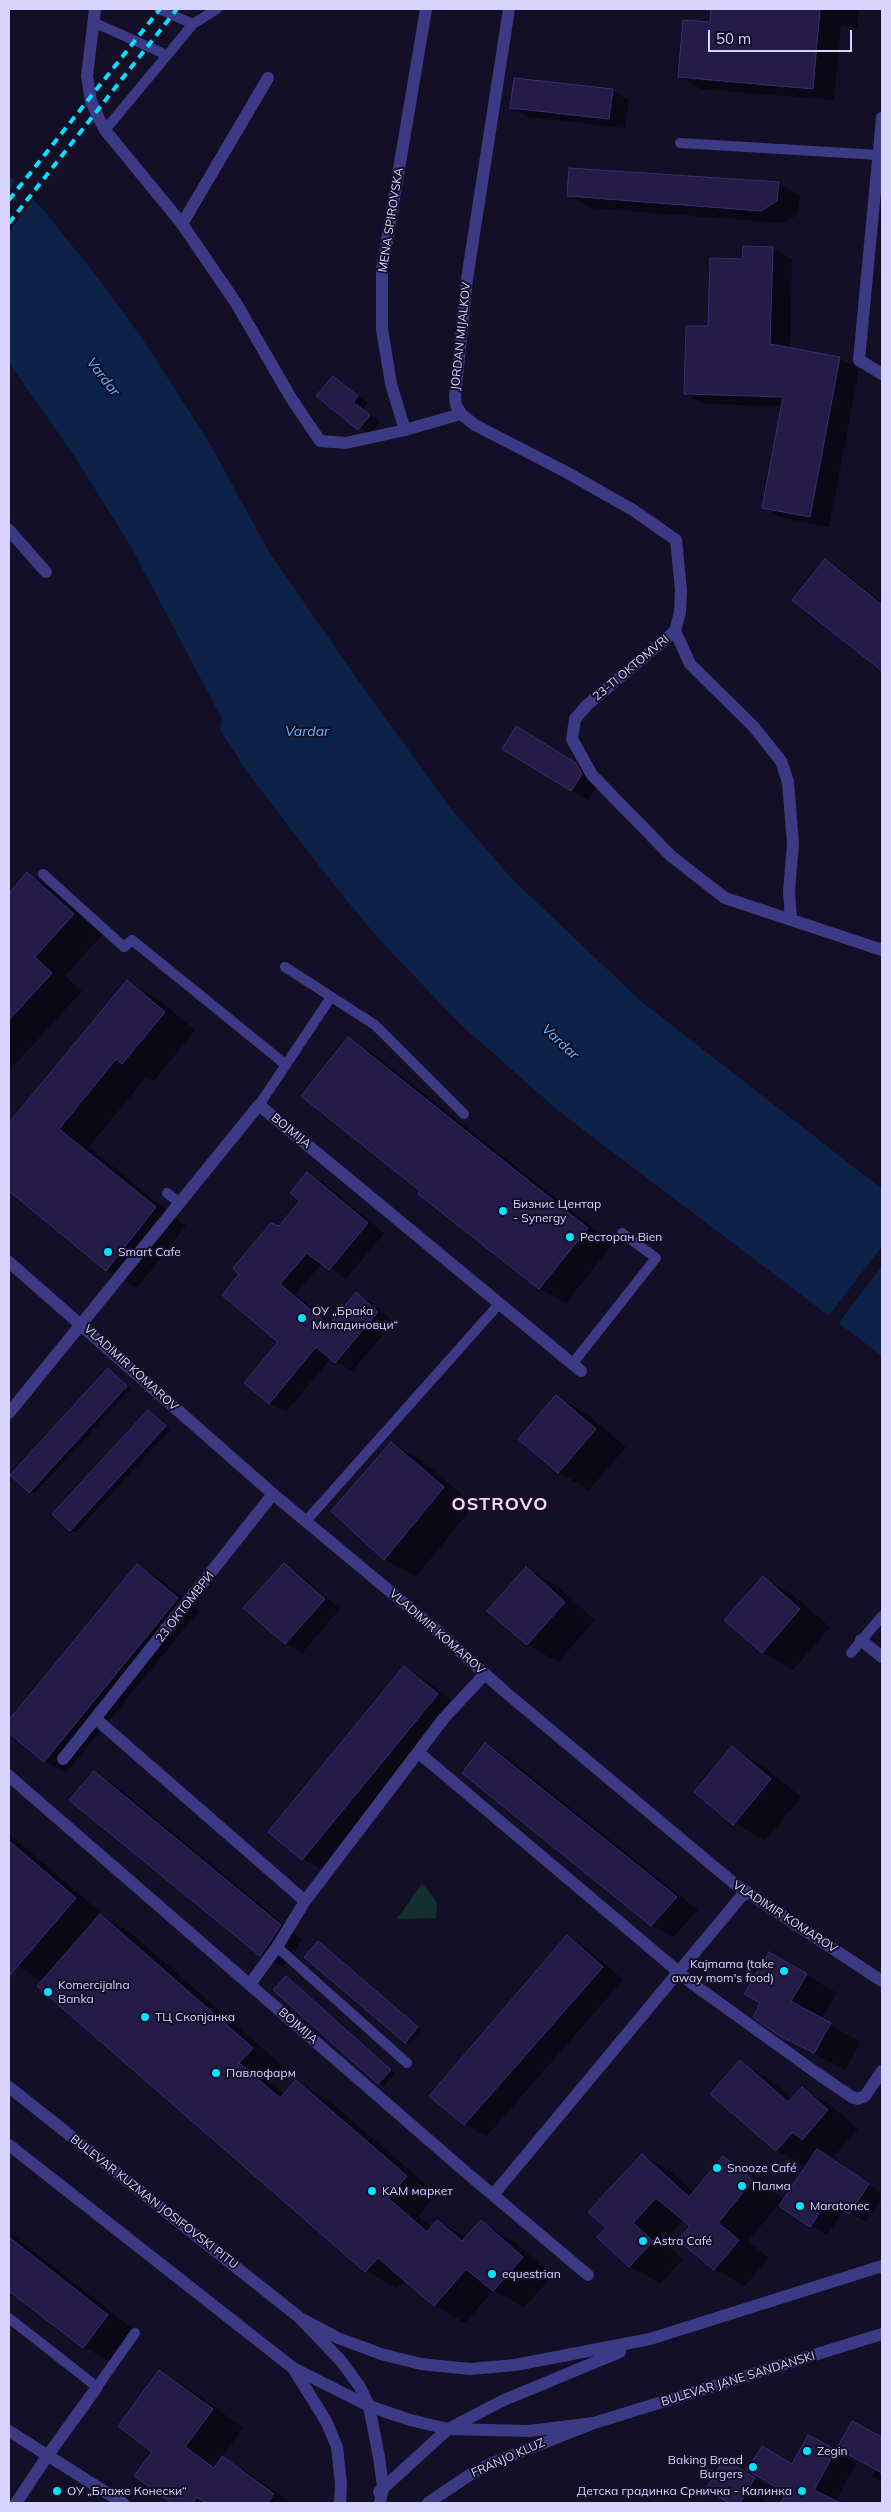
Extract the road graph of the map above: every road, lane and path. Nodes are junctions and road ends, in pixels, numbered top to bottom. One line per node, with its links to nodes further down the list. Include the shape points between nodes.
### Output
1 (95, 9): 6 (street)
2 (160, 9): 7 (lane)
3 (217, 9): 7 (lane)
4 (426, 9): 17 (street, MENA SPIROVSKA, via 382,270 382,329 391,384)
5 (509, 9): 16 (street, JORDAN MIJALKOV, via 467,278 455,396)
6 (93, 22): 8 (lane); 11 (street, via 87,76 91,101)
7 (193, 24): 8 (lane)
8 (168, 55): 11 (lane)
9 (268, 78): 14 (street)
10 (882, 118): 13 (street)
11 (105, 130): 14 (street)
12 (680, 143): 13 (lane)
13 (879, 155): 15 (street, via 859,360)
14 (182, 224): 17 (street, via 236,303 291,398 320,440 346,443)
15 (882, 374)
16 (462, 414): 17 (street); 20 (street, via 474,425 633,510 676,540 681,590)
17 (405, 430)
18 (9, 530): 19 (street)
19 (46, 572)
20 (675, 631): 22 (street, 23-TI OKTOMVRI, via 690,664 753,726 781,761 788,782 794,844 789,891); 22 (street, 23-TI OKTOMVRI, via 587,705 575,719 572,739 592,775 671,856 725,898)
21 (43, 874): 26 (lane, via 124,947 132,940)
22 (791, 920): 23 (street, 23-TI OKTOMVRI)
23 (882, 950)
24 (285, 967): 25 (lane)
25 (331, 997): 26 (lane); 28 (lane, via 375,1025)
26 (285, 1064): 27 (lane)
27 (259, 1105): 30 (street, BOJMIJA); 33 (street, BOJMIJA)
28 (464, 1114)
29 (168, 1193): 30 (lane)
30 (180, 1203): 34 (street, BOJMIJA)
31 (622, 1233): 35 (lane, via 656,1258)
32 (9, 1262): 34 (street, VLADIMIR KOMAROV)
33 (500, 1303): 35 (street, BOJMIJA); 38 (lane)
34 (82, 1324): 36 (street, BOJMIJA); 37 (street, VLADIMIR KOMAROV)
35 (577, 1367)
36 (9, 1413)
37 (273, 1494): 38 (street, VLADIMIR KOMAROV); 44 (street, 23 ОКТОМВРИ)
38 (306, 1521): 43 (street, VLADIMIR KOMAROV)
39 (882, 1616): 40 (lane)
40 (861, 1640): 41 (lane); 42 (street)
41 (851, 1653)
42 (882, 1657)
43 (484, 1674): 45 (street, via 444,1718); 48 (street, VLADIMIR KOMAROV)
44 (96, 1719): 46 (street, 23 ОКТОМВРИ); 49 (street)
45 (419, 1753): 49 (street); 51 (street)
46 (63, 1758)
47 (9, 1776): 53 (street, BOJMIJA)
48 (744, 1892): 51 (street); 52 (street, VLADIMIR KOMAROV)
49 (305, 1901): 50 (street)
50 (277, 1947): 53 (street); 54 (lane)
51 (680, 1972): 55 (street, via 852,2097 865,2096); 58 (street)
52 (882, 1981)
53 (250, 1984): 58 (street, BOJMIJA)
54 (408, 2063)
55 (882, 2071)
56 (9, 2087): 62 (street, BULEVAR KUZMAN JOSIFOVSKI PITU)
57 (9, 2145): 66 (street)
58 (493, 2195): 60 (street, BOJMIJA)
59 (882, 2266): 65 (street)
60 (588, 2275)
61 (9, 2318): 67 (lane)
62 (300, 2318): 65 (street, BULEVAR KUZMAN JOSIFOVSKI PITU, via 338,2338 408,2361 445,2368 515,2365); 68 (street, BULEVAR KUZMAN JOSIFOVSKI PITU, via 341,2361)
63 (135, 2333): 67 (lane)
64 (882, 2334): 69 (street, BULEVAR JANE SANDANSKI)
65 (650, 2339): 70 (street, via 504,2400)
66 (293, 2368): 68 (street); 76 (street, via 326,2421 337,2447)
67 (97, 2387): 72 (street)
68 (369, 2406): 70 (street); 73 (street)
69 (594, 2423): 70 (street, via 530,2431); 79 (street, FRANJO KLUZ, via 490,2464)
70 (448, 2429): 73 (street)
71 (9, 2431): 72 (street)
72 (48, 2455): 74 (street); 75 (street)
73 (382, 2487): 77 (street); 78 (street)
74 (16, 2503)
75 (123, 2503)
76 (340, 2503)
77 (371, 2503)
78 (380, 2503)
79 (428, 2503)

